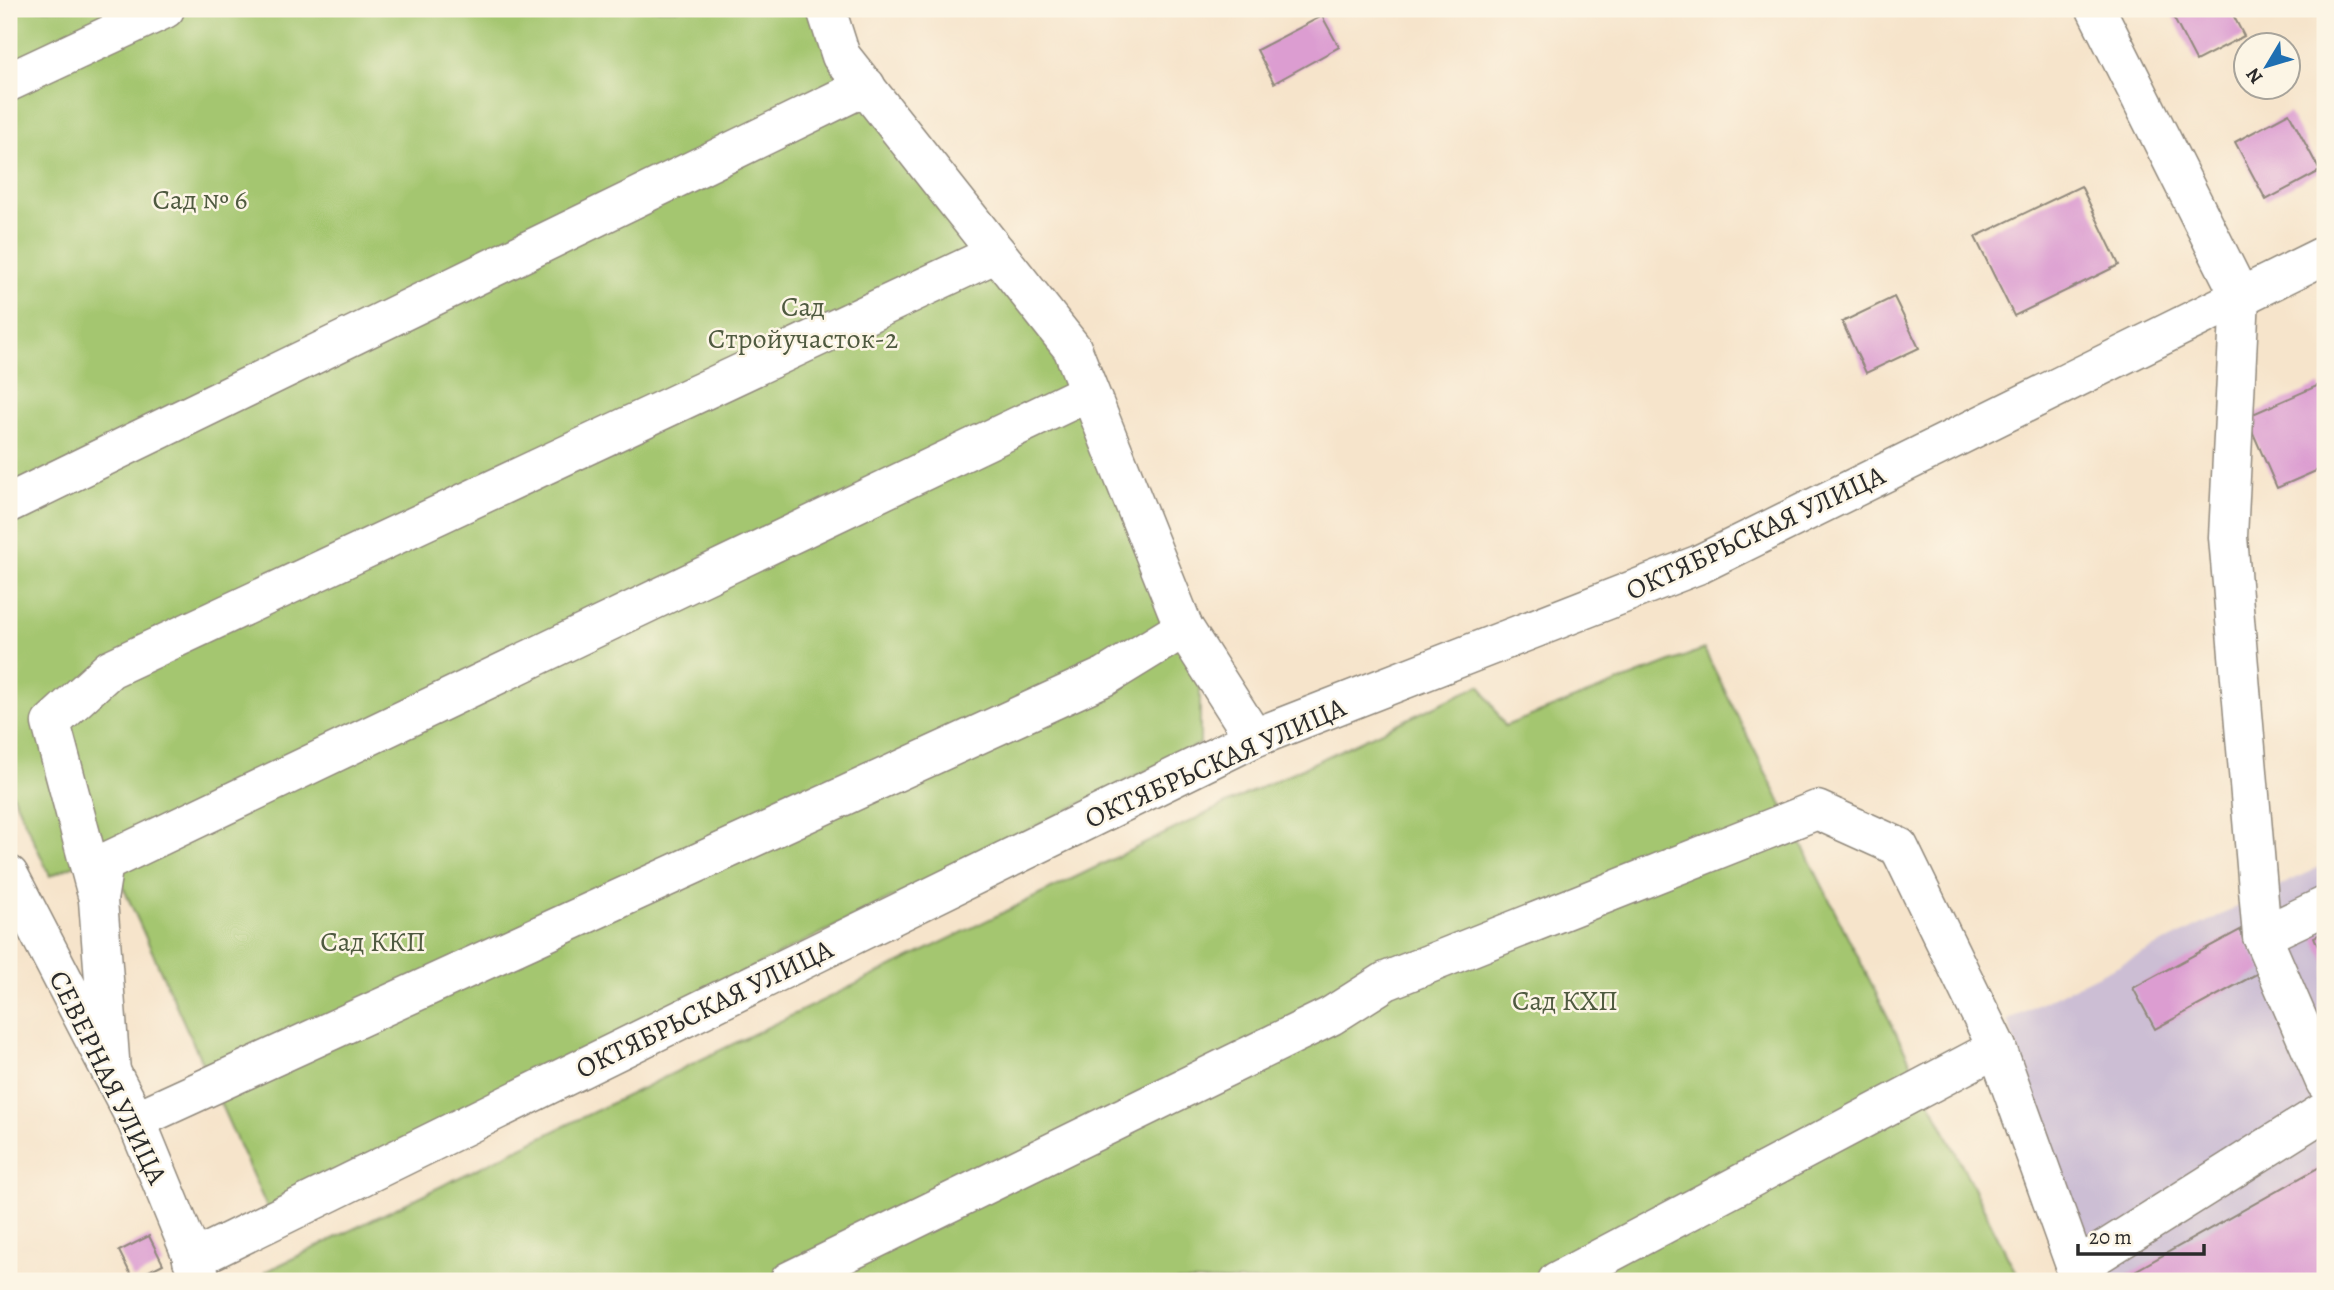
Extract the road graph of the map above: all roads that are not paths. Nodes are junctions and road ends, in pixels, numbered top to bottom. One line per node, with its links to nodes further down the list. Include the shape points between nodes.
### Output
1 (165, 9): 4 (street)
2 (826, 9): 5 (street, via 841,57)
3 (2096, 9): 8 (street)
4 (9, 82)
5 (866, 86): 6 (street); 10 (street)
6 (997, 253): 9 (street, via 1072,348); 14 (street, via 110,669 51,723)
7 (2325, 255): 8 (street, ОКТЯБРЬСКАЯ УЛИЦА)
8 (2240, 296): 12 (street, ОКТЯБРЬСКАЯ УЛИЦА, via 1700,564); 16 (street, via 2228,537)
9 (1089, 392): 11 (street); 14 (street, via 104,863)
10 (9, 503)
11 (1184, 628): 12 (street); 21 (street, via 1106,676)
12 (1254, 738): 22 (street, ОКТЯБРЬСКАЯ УЛИЦА)
13 (9, 875): 18 (street, СЕВЕРНАЯ УЛИЦА)
14 (99, 900): 18 (street)
15 (2325, 906): 16 (street)
16 (2262, 936): 19 (street)
17 (1997, 1048): 23 (street); 24 (street, via 1899,848 1817,810 1386,981 1331,1016); 25 (street)
18 (111, 1072): 21 (street, СЕВЕРНАЯ УЛИЦА)
19 (2325, 1082)
20 (2325, 1111): 23 (street)
21 (136, 1120): 22 (street, СЕВЕРНАЯ УЛИЦА)
22 (197, 1270)
23 (2075, 1274)
24 (789, 1281)
25 (1557, 1281)

